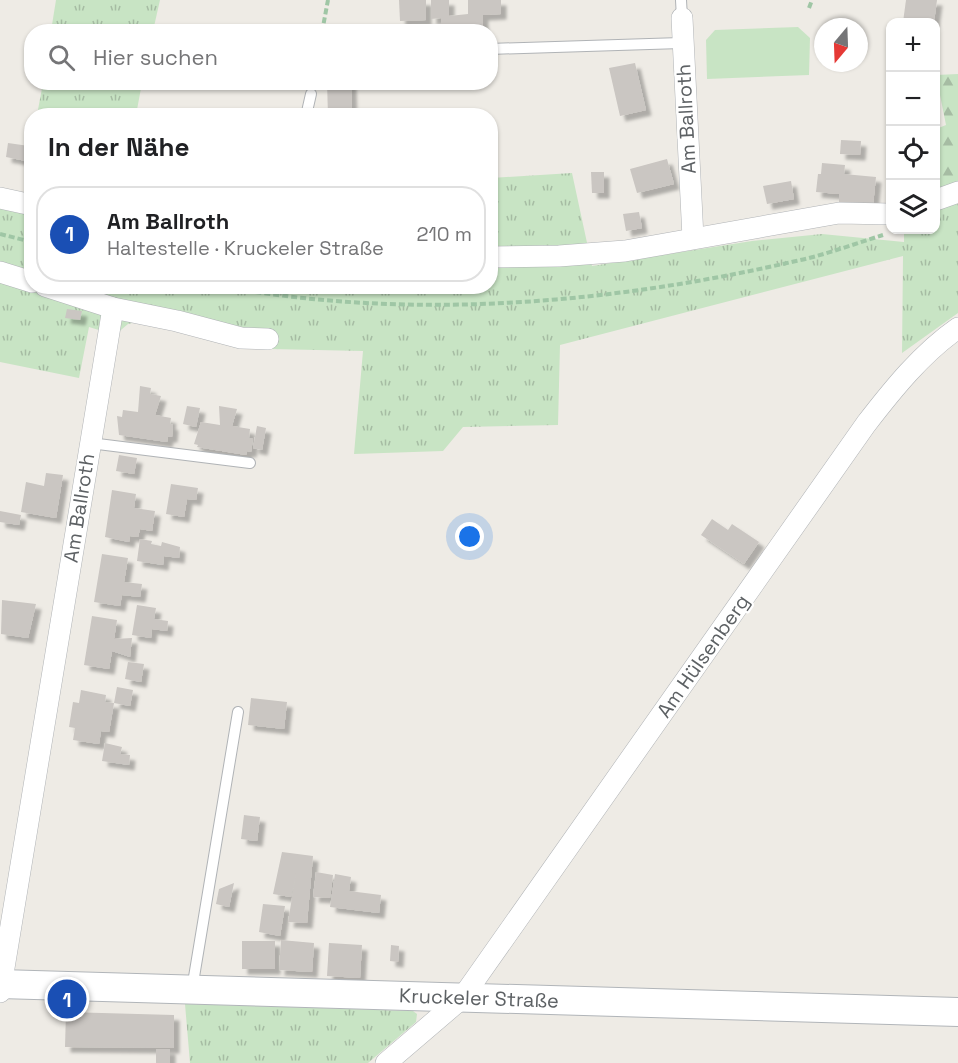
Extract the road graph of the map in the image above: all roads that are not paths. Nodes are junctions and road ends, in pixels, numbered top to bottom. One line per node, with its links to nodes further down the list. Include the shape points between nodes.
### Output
1 (681, 9): 2 (street, Am Ballroth)
2 (681, 43): 3 (lane); 11 (street, Am Ballroth)
3 (498, 49)
4 (311, 94): 5 (lane)
5 (308, 108)
6 (958, 192): 8 (street)
7 (0, 198): 9 (street)
8 (940, 199)
9 (24, 203)
10 (886, 222): 11 (street, via 839,213)
11 (693, 238): 12 (street, via 625,251)
12 (498, 257)
13 (0, 272): 14 (street)
14 (24, 280)
15 (70, 294): 16 (street)
16 (113, 308): 18 (street, via 241,338); 19 (street, Am Ballroth)
17 (958, 328): 24 (street, Am Hülsenberg, via 920,360 866,424)
18 (268, 339)
19 (90, 443): 20 (lane); 22 (street, Am Ballroth)
20 (250, 464)
21 (238, 712): 23 (lane)
22 (0, 987): 23 (street, Kruckeler Straße)
23 (192, 990): 24 (street, Kruckeler Straße)
24 (462, 998): 25 (street, Kruckeler Straße); 26 (street, Am Hülsenberg)
25 (958, 1012)
26 (386, 1063)

